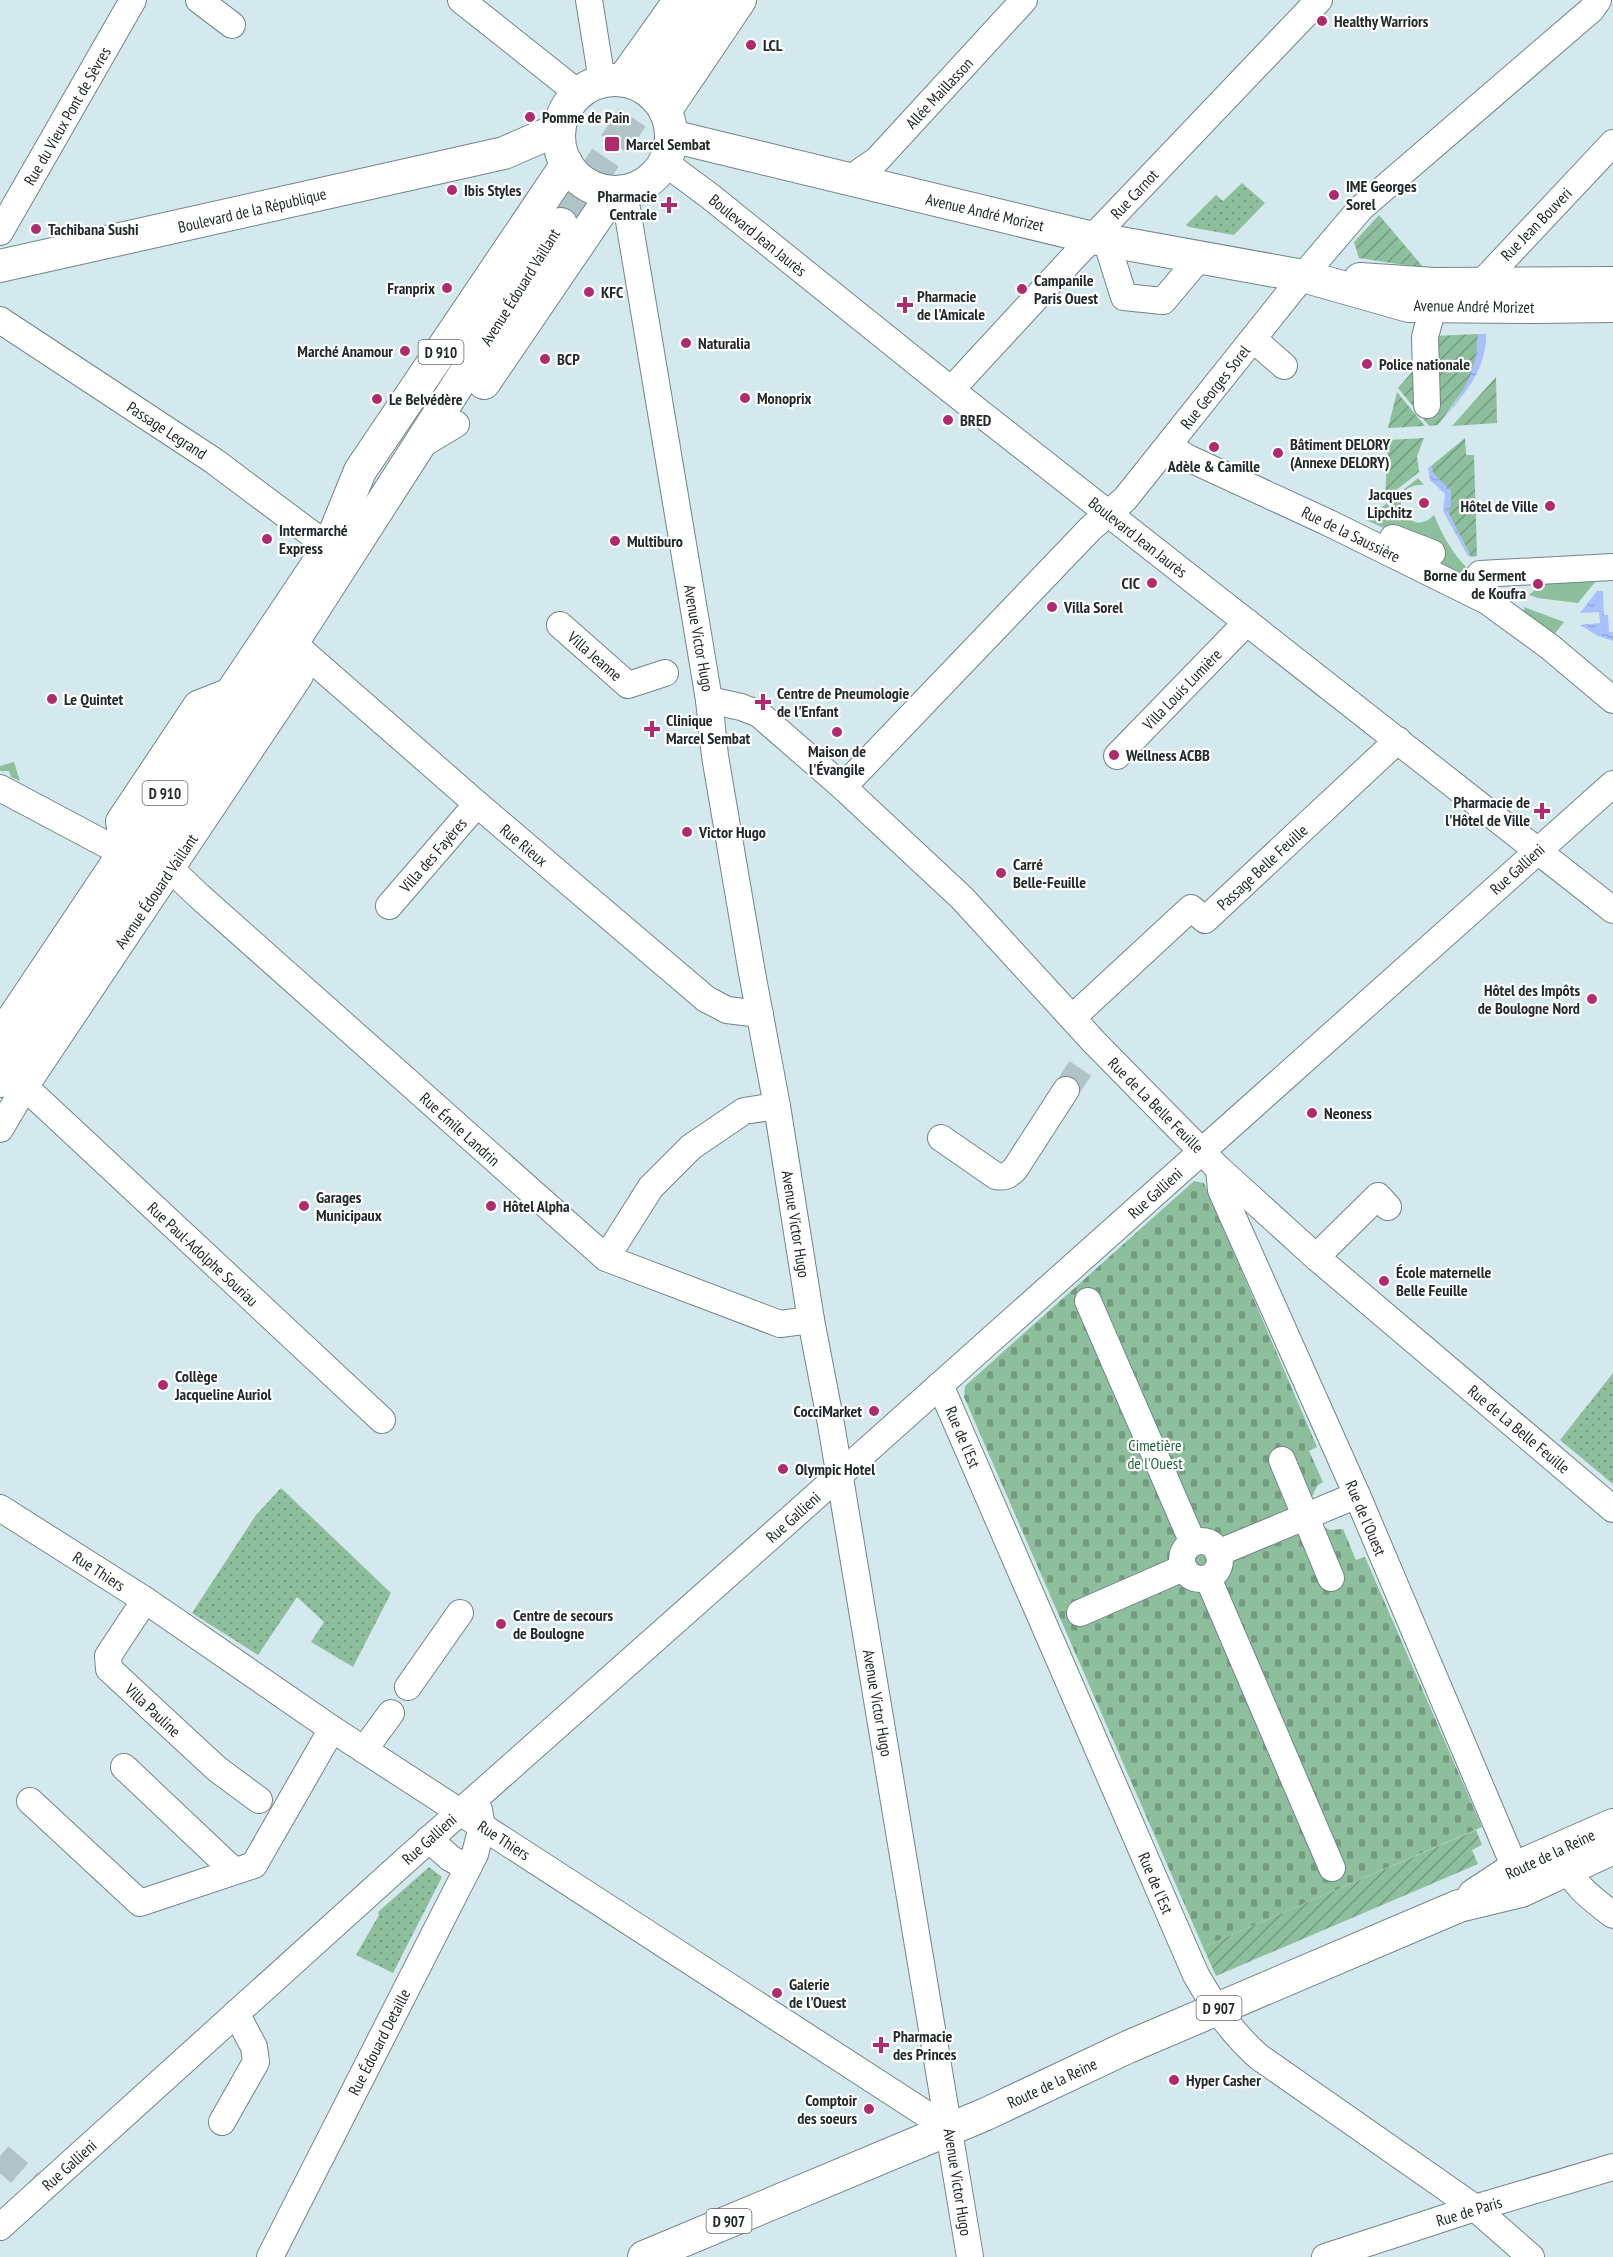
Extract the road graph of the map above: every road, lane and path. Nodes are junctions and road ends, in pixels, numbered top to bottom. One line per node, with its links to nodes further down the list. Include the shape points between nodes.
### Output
1 (133, 0): 19 (street, Rue du Vieux Pont de Sèvres)
2 (200, 0): 12 (street)
3 (461, 0): 13 (street)
4 (589, 0): 13 (street)
5 (680, 0): 13 (main road)
6 (708, 0): 7 (main road, via 664,70)
7 (714, 0)
8 (740, 0): 14 (main road)
9 (1024, 0): 17 (street, Allée Maillasson, via 877,160)
10 (1319, 0): 21 (street, Rue Carnot)
11 (1598, 0): 24 (street, Rue Georges Sorel, via 1361,208)
12 (231, 25)
13 (601, 85): 14 (main road, via 636,84 648,90 658,99); 16 (main road, via 562,116)
14 (667, 136): 17 (main road, Avenue André Morizet); 18 (main road, via 647,181); 31 (street, Boulevard Jean Jaurès, via 711,197)
15 (1613, 143): 26 (street, Rue Jean Bouveri)
16 (562, 148): 18 (main road, via 576,176 600,190); 23 (main road, Boulevard de la République, via 504,153); 38 (main road, Avenue Édouard Vaillant / D 910, via 360,471)
17 (848, 180): 21 (main road, Avenue André Morizet)
18 (619, 191): 33 (main road, Avenue Édouard Vaillant / D 910); 47 (street, Avenue Victor Hugo)
19 (8, 206): 20 (street, Rue du Vieux Pont de Sèvres)
20 (0, 232)
21 (1100, 239): 22 (main road, Avenue André Morizet); 22 (street, via 1124,297 1162,302); 31 (street, Rue Carnot)
22 (1201, 256): 24 (main road, Avenue André Morizet)
23 (0, 266)
24 (1303, 276): 26 (main road, Avenue André Morizet, via 1409,306); 29 (street, Rue Georges Sorel)
25 (1613, 283): 26 (main road, Avenue André Morizet)
26 (1452, 295): 27 (main road, Avenue André Morizet); 32 (street, via 1425,337)
27 (1613, 306)
28 (0, 320): 38 (street, Passage Legrand, via 214,461)
29 (1253, 339): 30 (street); 35 (street, Rue Georges Sorel)
30 (1284, 366)
31 (951, 390): 36 (street, Boulevard Jean Jaurès)
32 (1427, 405)
33 (456, 424): 34 (street); 44 (main road, Avenue Édouard Vaillant / D 910)
34 (421, 445): 38 (main road, Avenue Édouard Vaillant / D 910, via 561,224 372,480); 46 (main road, Avenue Édouard Vaillant / D 910)
35 (1168, 446): 36 (street, Rue Georges Sorel); 37 (street, Rue de la Saussière)
36 (1108, 513): 42 (street, Boulevard Jean Jaurès); 53 (street, Rue Georges Sorel)
37 (1329, 523): 39 (street, via 1365,527); 48 (street, Rue de la Saussière, via 1487,601)
38 (329, 547): 56 (main road, Avenue Édouard Vaillant / D 910, via 235,689)
39 (1432, 553)
40 (1613, 567): 41 (street)
41 (1480, 574)
42 (1246, 622): 49 (street, Boulevard Jean Jaurès); 50 (street, Villa Louis Lumière)
43 (560, 625): 45 (street, Villa Jeanne, via 628,685)
44 (302, 651): 46 (main road, Avenue Édouard Vaillant / D 910); 54 (street, Rue Rieux); 56 (street, Avenue Édouard Vaillant, via 300,676)
45 (665, 674)
46 (267, 682): 56 (main road, Avenue Édouard Vaillant / D 910)
47 (709, 700): 53 (street, Rue de La Belle Feuille, via 759,714); 59 (street, Avenue Victor Hugo, via 715,756)
48 (1613, 700)
49 (1398, 740): 55 (street, Boulevard Jean Jaurès); 60 (street, Passage Belle Feuille, via 1205,920 1191,908)
50 (1117, 756)
51 (1613, 784): 55 (street, Rue Gallieni)
52 (0, 788): 56 (street, Rue Émile Landrin)
53 (843, 788): 60 (street, Rue de La Belle Feuille, via 962,898)
54 (477, 804): 57 (street, Villa des Fayères); 59 (street, Rue Rieux, via 706,999 727,1010)
55 (1537, 852): 58 (street, Boulevard Jean Jaurès); 67 (street, Rue Gallieni)
56 (150, 859): 61 (main road, Avenue Édouard Vaillant / D 910); 61 (street, Avenue Édouard Vaillant); 69 (street, Rue Émile Landrin, via 199,896)
57 (389, 906)
58 (1613, 910)
59 (760, 1014): 64 (street, Avenue Victor Hugo)
60 (1072, 1018): 67 (street, Rue de La Belle Feuille, via 1091,1051)
61 (10, 1067): 63 (street); 65 (street, Avenue Édouard Vaillant); 74 (street, Rue Paul-Adolphe Souriau)
62 (1066, 1090): 66 (street, via 1009,1175 996,1176)
63 (0, 1100)
64 (777, 1106): 69 (street, via 744,1111 691,1147 651,1187); 72 (street, Avenue Victor Hugo)
65 (0, 1129)
66 (940, 1138)
67 (1210, 1160): 70 (street, Rue de La Belle Feuille); 73 (street, Rue Gallieni, via 1166,1183); 77 (street, Rue de l'Ouest)
68 (1383, 1211): 70 (street, via 1378,1196)
69 (606, 1258): 72 (street, Rue Émile Landrin, via 780,1324)
70 (1319, 1259): 79 (street, Rue de La Belle Feuille)
71 (1088, 1301): 81 (street)
72 (811, 1320): 76 (street, Avenue Victor Hugo)
73 (940, 1385): 76 (street, Rue Gallieni); 108 (street, Rue de l'Est, via 1196,1976)
74 (381, 1420)
75 (1282, 1460): 80 (street)
76 (839, 1475): 96 (street, Rue Gallieni); 111 (street, Avenue Victor Hugo)
77 (1357, 1495): 80 (street); 104 (street, Rue de l'Ouest)
78 (0, 1508): 86 (street, Rue Thiers)
79 (1613, 1509)
80 (1305, 1516): 82 (street); 85 (street)
81 (1193, 1543): 82 (street, via 1208,1543); 83 (street, via 1183,1553)
82 (1218, 1553): 84 (street, via 1218,1568)
83 (1183, 1568): 84 (street, via 1193,1578); 88 (street)
84 (1208, 1578): 103 (street)
85 (1331, 1578)
86 (145, 1600): 91 (street, Rue Thiers); 94 (street, Villa Pauline, via 108,1656 109,1668 217,1769)
87 (460, 1613): 89 (street)
88 (1080, 1613)
89 (408, 1687)
90 (390, 1713): 92 (street)
91 (332, 1729): 92 (street, Rue Thiers); 105 (street, via 254,1864)
92 (364, 1750): 96 (street, Rue Thiers)
93 (124, 1767): 105 (street)
94 (258, 1800)
95 (30, 1801): 105 (street, via 140,1903)
96 (468, 1805): 98 (street); 99 (street, Rue Gallieni)
97 (1613, 1825): 101 (main road, Route de la Reine / D 907)
98 (482, 1826): 102 (street, Rue Édouard Detaille); 111 (street, Rue Thiers)
99 (429, 1839): 102 (street); 109 (street, Rue Gallieni)
100 (1613, 1848): 101 (main road, Route de la Reine / D 907)
101 (1562, 1860): 104 (main road, Route de la Reine / D 907); 106 (main road, Route de la Reine / D 907, via 1521,1891); 107 (street, via 1580,1888)
102 (468, 1868): 115 (street, Rue Édouard Detaille)
103 (1332, 1868)
104 (1515, 1868): 106 (main road, Route de la Reine / D 907)
105 (234, 1871)
106 (1459, 1906): 108 (main road, Route de la Reine / D 907)
107 (1613, 1916)
108 (1216, 2009): 111 (main road, Route de la Reine / D 907); 113 (street, Rue de l'Est, via 1236,2036 1259,2057)
109 (236, 2013): 110 (street, via 254,2048 256,2062); 114 (street, Rue Gallieni)
110 (222, 2122)
111 (950, 2129): 116 (main road, Route de la Reine / D 907); 117 (street, Avenue Victor Hugo)
112 (1613, 2167): 113 (street, Rue de Paris)
113 (1475, 2208): 118 (street, Rue de Paris); 119 (street, Rue de l'Est)
114 (0, 2227)
115 (270, 2257)
116 (644, 2257)
117 (970, 2257)
118 (1325, 2257)
119 (1531, 2257)

